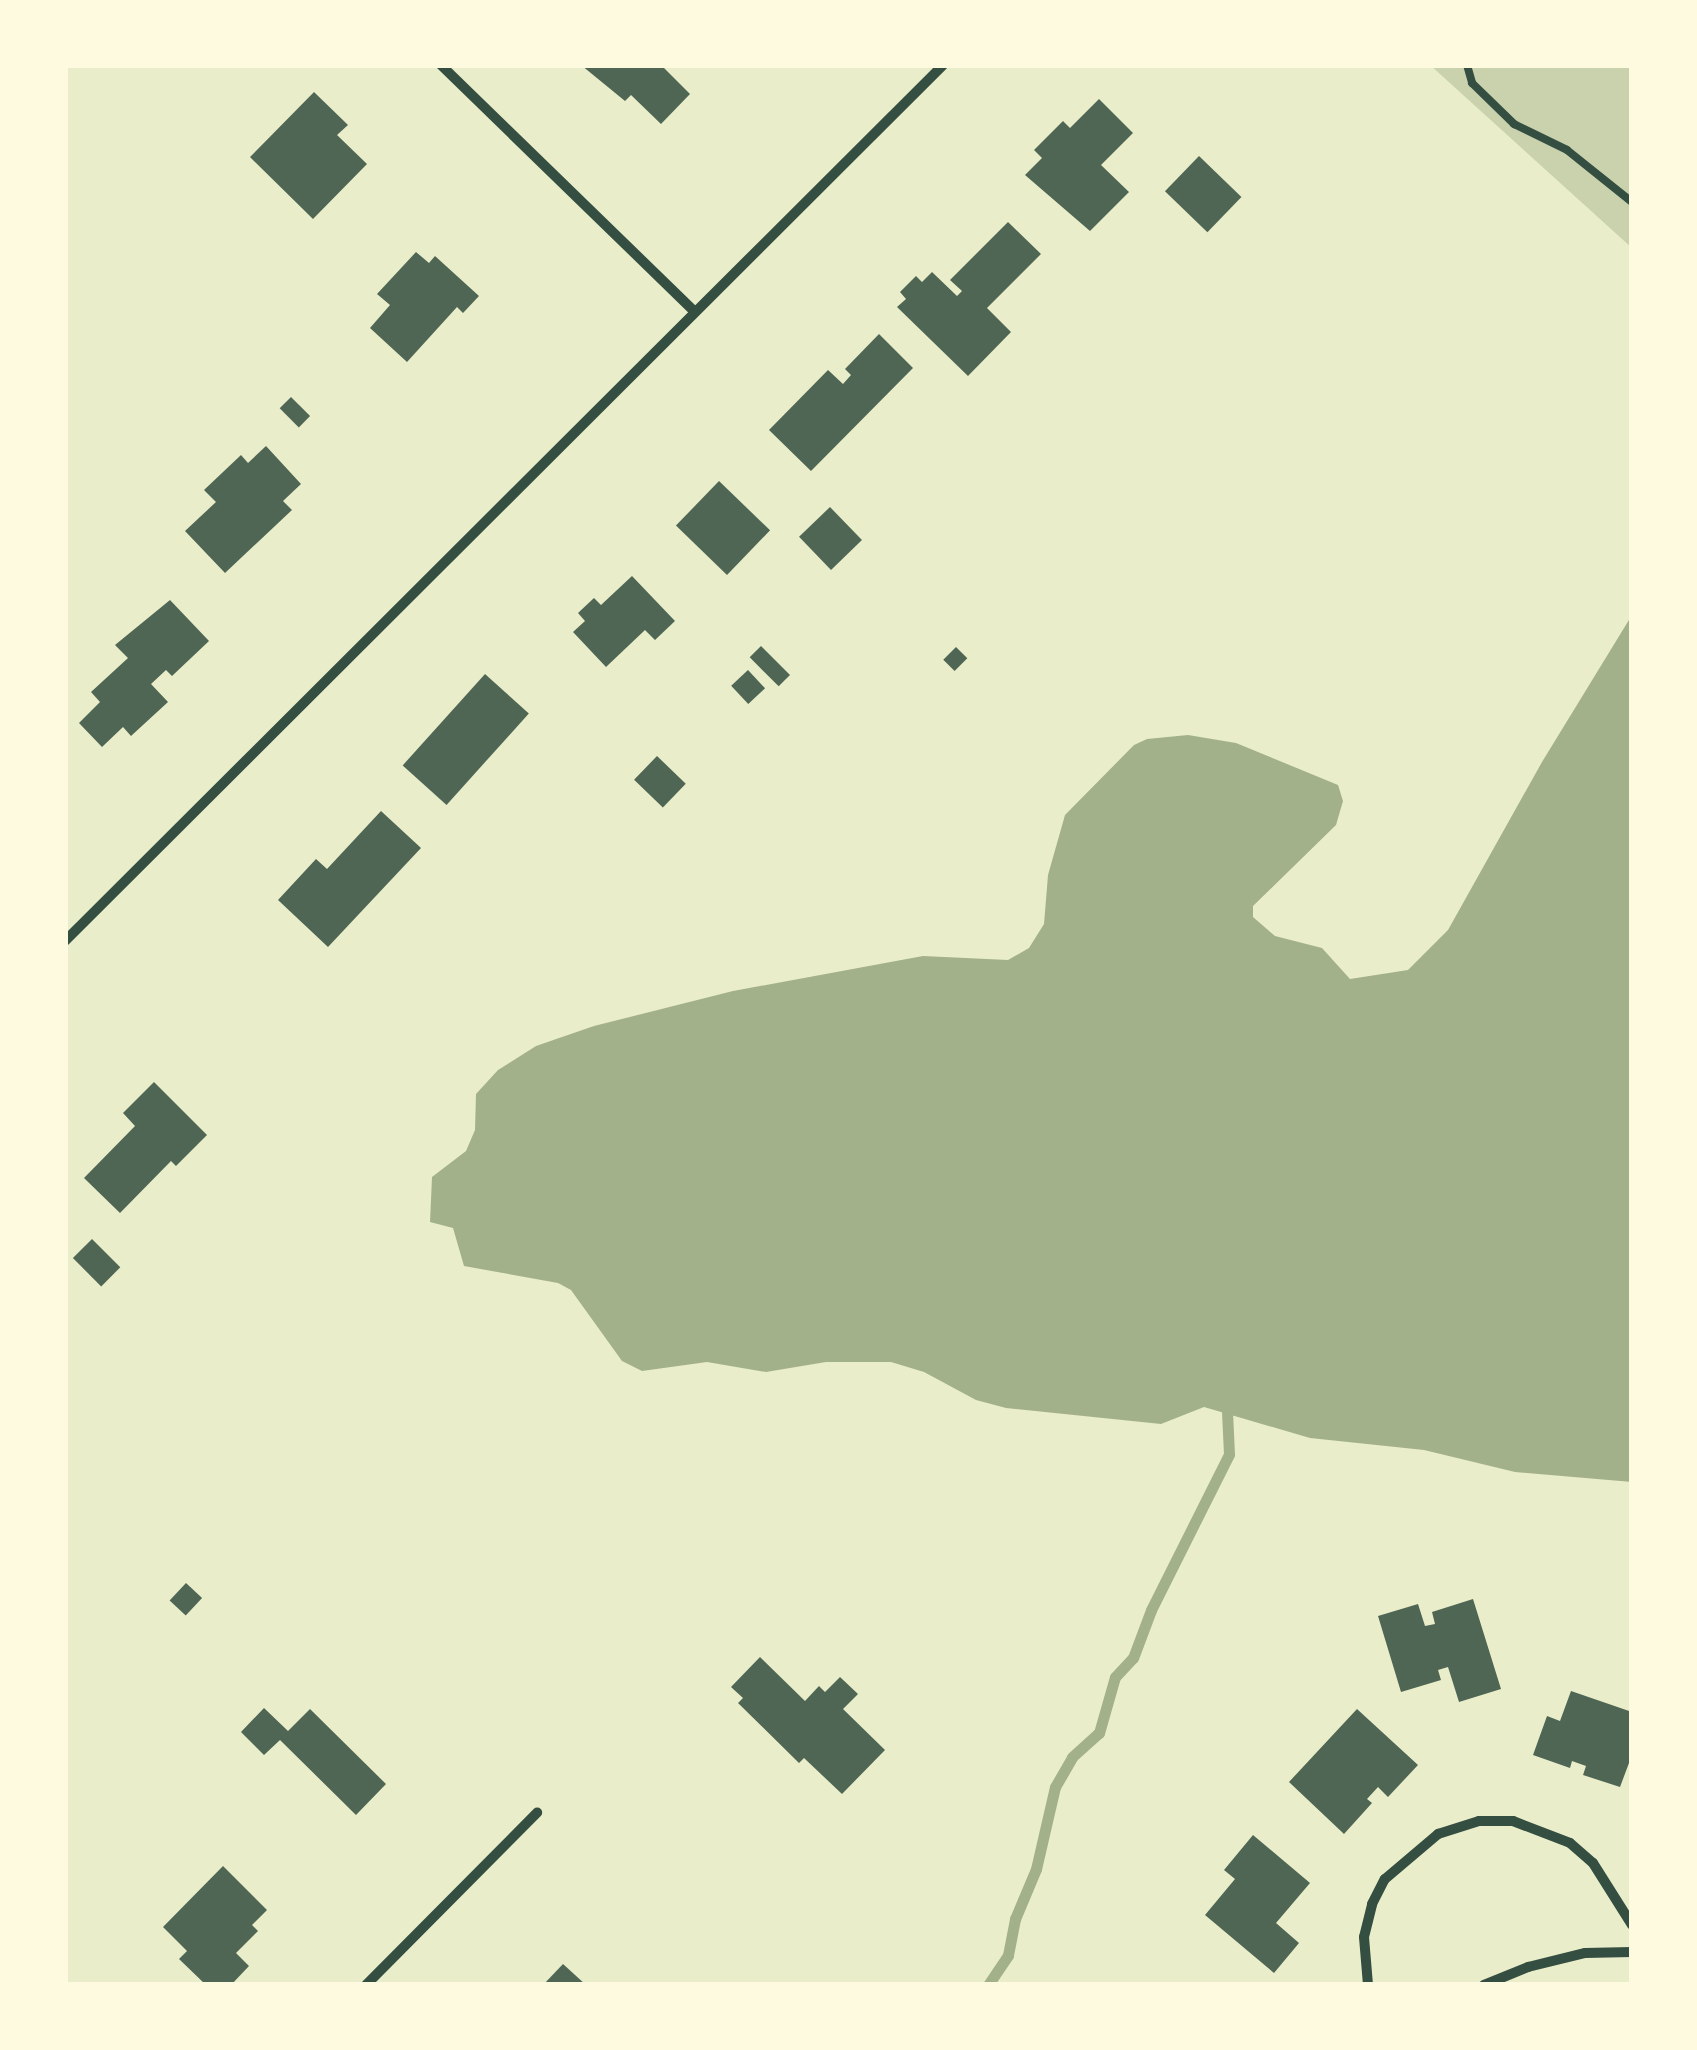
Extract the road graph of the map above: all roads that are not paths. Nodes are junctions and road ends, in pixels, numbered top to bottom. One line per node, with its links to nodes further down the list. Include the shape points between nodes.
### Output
1 (441, 65): 5 (street)
2 (944, 65): 5 (street)
3 (1467, 65): 4 (lane, via 1472,84 1514,124 1567,150)
4 (1632, 202)
5 (694, 312): 6 (street)
6 (65, 941)
7 (538, 1813): 10 (street)
8 (1632, 1925): 11 (street, via 1593,1864 1570,1843 1513,1821 1479,1820 1438,1834 1385,1879 1364,1937)
9 (1632, 1952): 12 (street, via 1585,1953)
10 (366, 1985)
11 (1368, 1985)
12 (1484, 1985)

